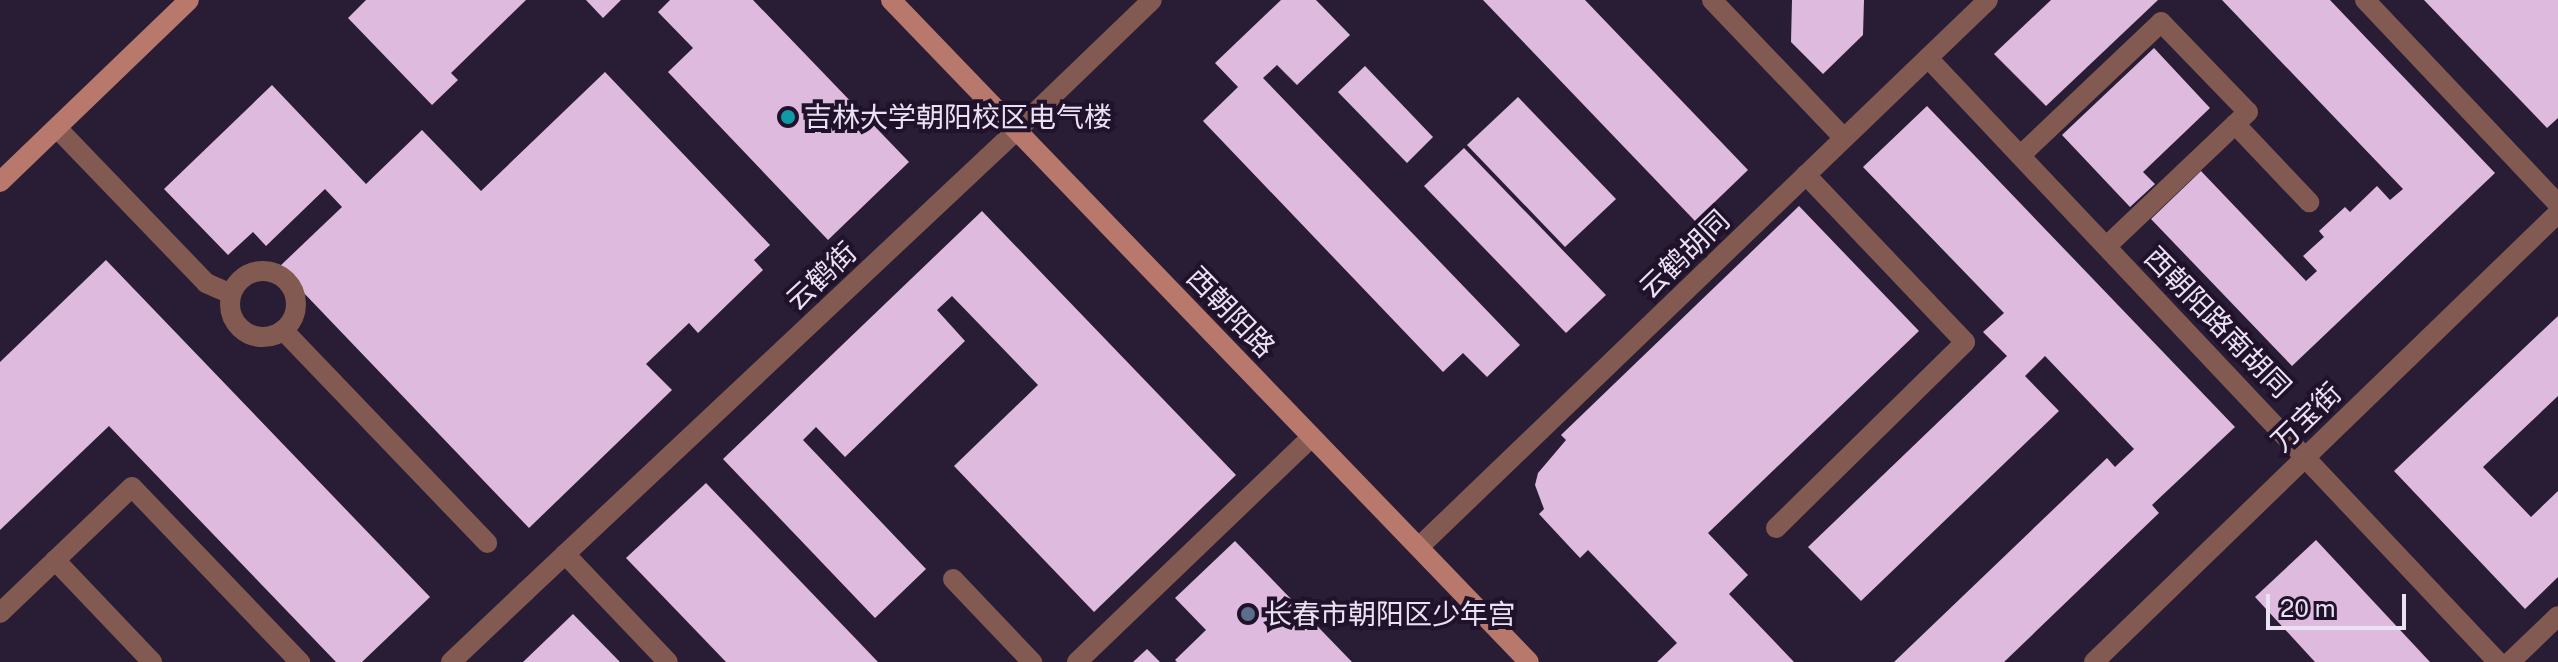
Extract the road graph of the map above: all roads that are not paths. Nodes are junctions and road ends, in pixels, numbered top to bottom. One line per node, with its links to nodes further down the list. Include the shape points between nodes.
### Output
1 (189, 0): 9 (main road)
2 (891, 0): 10 (main road, 西朝阳路)
3 (1152, 0): 10 (street, 云鹤街)
4 (1712, 0): 11 (street)
5 (1988, 0): 7 (street, 云鹤胡同)
6 (2365, 0): 16 (street)
7 (1928, 58): 11 (street, 云鹤胡同); 12 (street, 西朝阳路南胡同)
8 (2235, 124): 12 (street, via 2248,112 2161,22); 15 (street); 18 (street)
9 (57, 128): 14 (main road); 19 (street, via 206,283)
10 (1017, 130): 21 (main road, 西朝阳路); 26 (street, 云鹤街)
11 (1844, 138): 13 (street, 云鹤胡同)
12 (2021, 155): 18 (street, 西朝阳路南胡同)
13 (1806, 175): 23 (street, via 1965,342); 25 (street, 云鹤胡同)
14 (0, 182)
15 (2309, 202)
16 (2558, 204)
17 (2558, 213): 22 (street, 万宝街)
18 (2107, 246): 22 (street, 西朝阳路南胡同)
19 (231, 294): 20 (street, via 235,322 246,332 260,337); 20 (street, via 247,275 258,272 274,273 288,282 295,312)
20 (283, 330): 24 (street)
21 (1312, 437): 25 (main road, 西朝阳路); 36 (street)
22 (2307, 456): 38 (street, 万宝街); 39 (street, 西朝阳路南胡同)
23 (1776, 528)
24 (487, 543)
25 (1419, 547): 37 (main road, 西朝阳路)
26 (565, 554): 33 (street, 云鹤街); 34 (street)
27 (55, 560): 29 (street); 31 (street); 32 (street, via 132,487)
28 (953, 579): 35 (street)
29 (0, 613)
30 (2558, 616): 40 (street)
31 (152, 662)
32 (300, 662)
33 (451, 662)
34 (668, 662)
35 (1032, 662)
36 (1077, 662)
37 (1529, 662)
38 (2094, 662)
39 (2498, 662)
40 (2510, 662)

